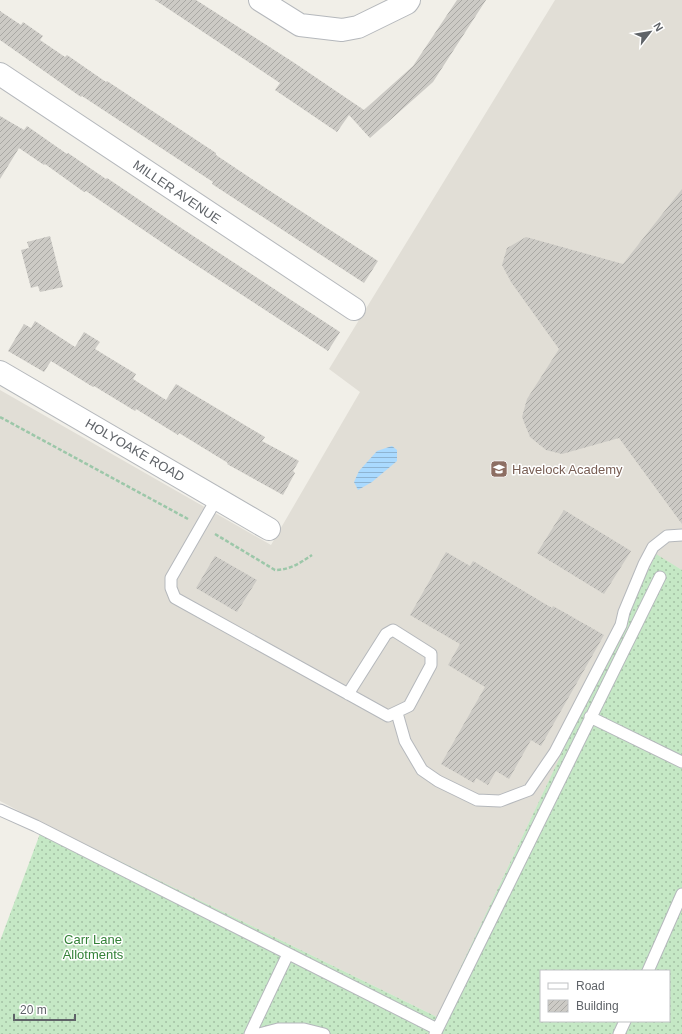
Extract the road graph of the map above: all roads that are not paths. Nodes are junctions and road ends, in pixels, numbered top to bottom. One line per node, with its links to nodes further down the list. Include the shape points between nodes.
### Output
1 (260, 0): 2 (street, via 300,25 342,30 358,27)
2 (409, 0)
3 (0, 74): 4 (street, MILLER AVENUE)
4 (354, 309)
5 (0, 372): 6 (street, HOLYOAKE ROAD)
6 (217, 498): 7 (street, HOLYOAKE ROAD); 10 (lane, via 171,578 175,598)
7 (269, 529)
8 (682, 534): 11 (lane, via 667,536 653,546 617,632 555,752 529,790 500,801 477,800 438,781 422,770 405,741)
9 (660, 577): 12 (lane)
10 (348, 694): 11 (lane, via 388,716); 11 (lane, via 386,634 393,630 431,654 431,665 409,706)
11 (397, 713)
12 (590, 717): 13 (lane); 19 (lane)
13 (682, 762)
14 (0, 810): 16 (lane)
15 (682, 894): 17 (lane)
16 (288, 954): 19 (lane); 20 (lane)
17 (648, 970)
18 (625, 1022): 23 (lane)
19 (436, 1031)
20 (250, 1034)
21 (259, 1034): 22 (lane, via 278,1029 304,1029)
22 (324, 1034)
23 (620, 1034)

